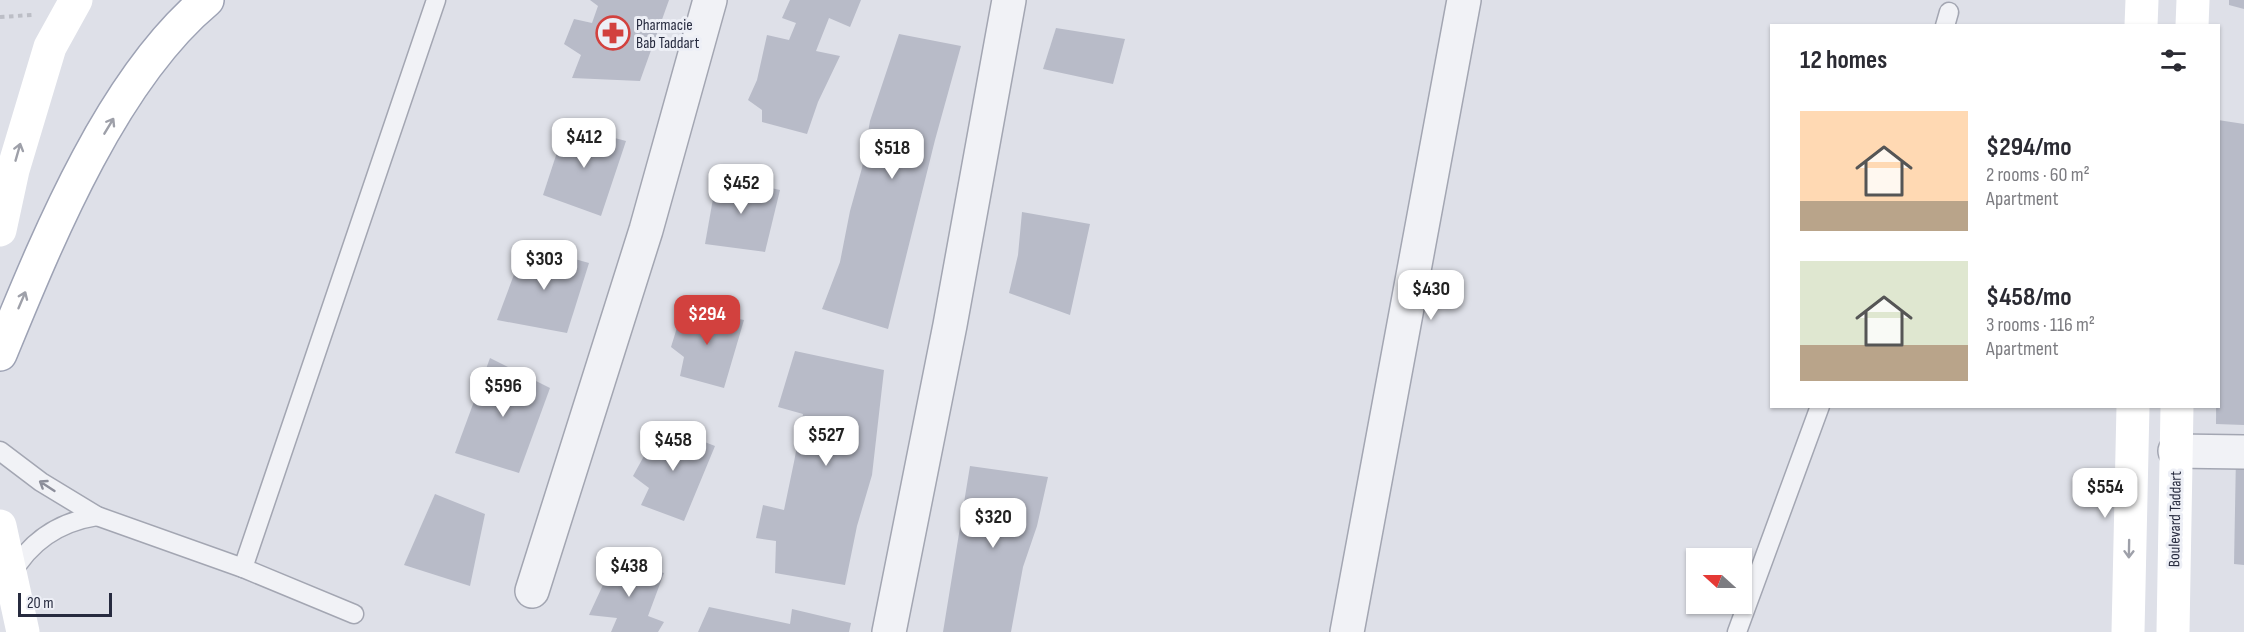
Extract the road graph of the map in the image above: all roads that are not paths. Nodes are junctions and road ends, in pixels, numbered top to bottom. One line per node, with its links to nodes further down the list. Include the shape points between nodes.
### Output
1 (76, 0): 11 (main road, one-way to 1, via 13,170 50,47)
2 (207, 0): 12 (main road, one-way to 2, via 51,236 103,136 156,51)
3 (436, 0): 21 (lane)
4 (710, 0): 23 (street, via 645,230)
5 (1009, 0): 26 (street)
6 (1464, 0): 27 (street)
7 (2142, 0): 9 (main road)
8 (2193, 0): 10 (main road)
9 (2141, 24)
10 (2192, 24)
11 (0, 230)
12 (0, 354)
13 (1819, 408): 28 (lane)
14 (2133, 408): 29 (main road, one-way to 29)
15 (2177, 408): 16 (main road, Boulevard Taddart)
16 (2175, 451): 18 (street); 30 (main road, Boulevard Taddart)
17 (0, 452): 19 (lane, one-way to 17)
18 (2244, 452)
19 (97, 516): 21 (lane); 22 (lane, via 79,519 46,534 20,560)
20 (0, 526): 22 (main road)
21 (243, 568): 24 (lane)
22 (11, 577): 25 (main road)
23 (532, 591)
24 (354, 614)
25 (23, 632)
26 (889, 632)
27 (1347, 632)
28 (1737, 632)
29 (2127, 632)
30 (2173, 632)

